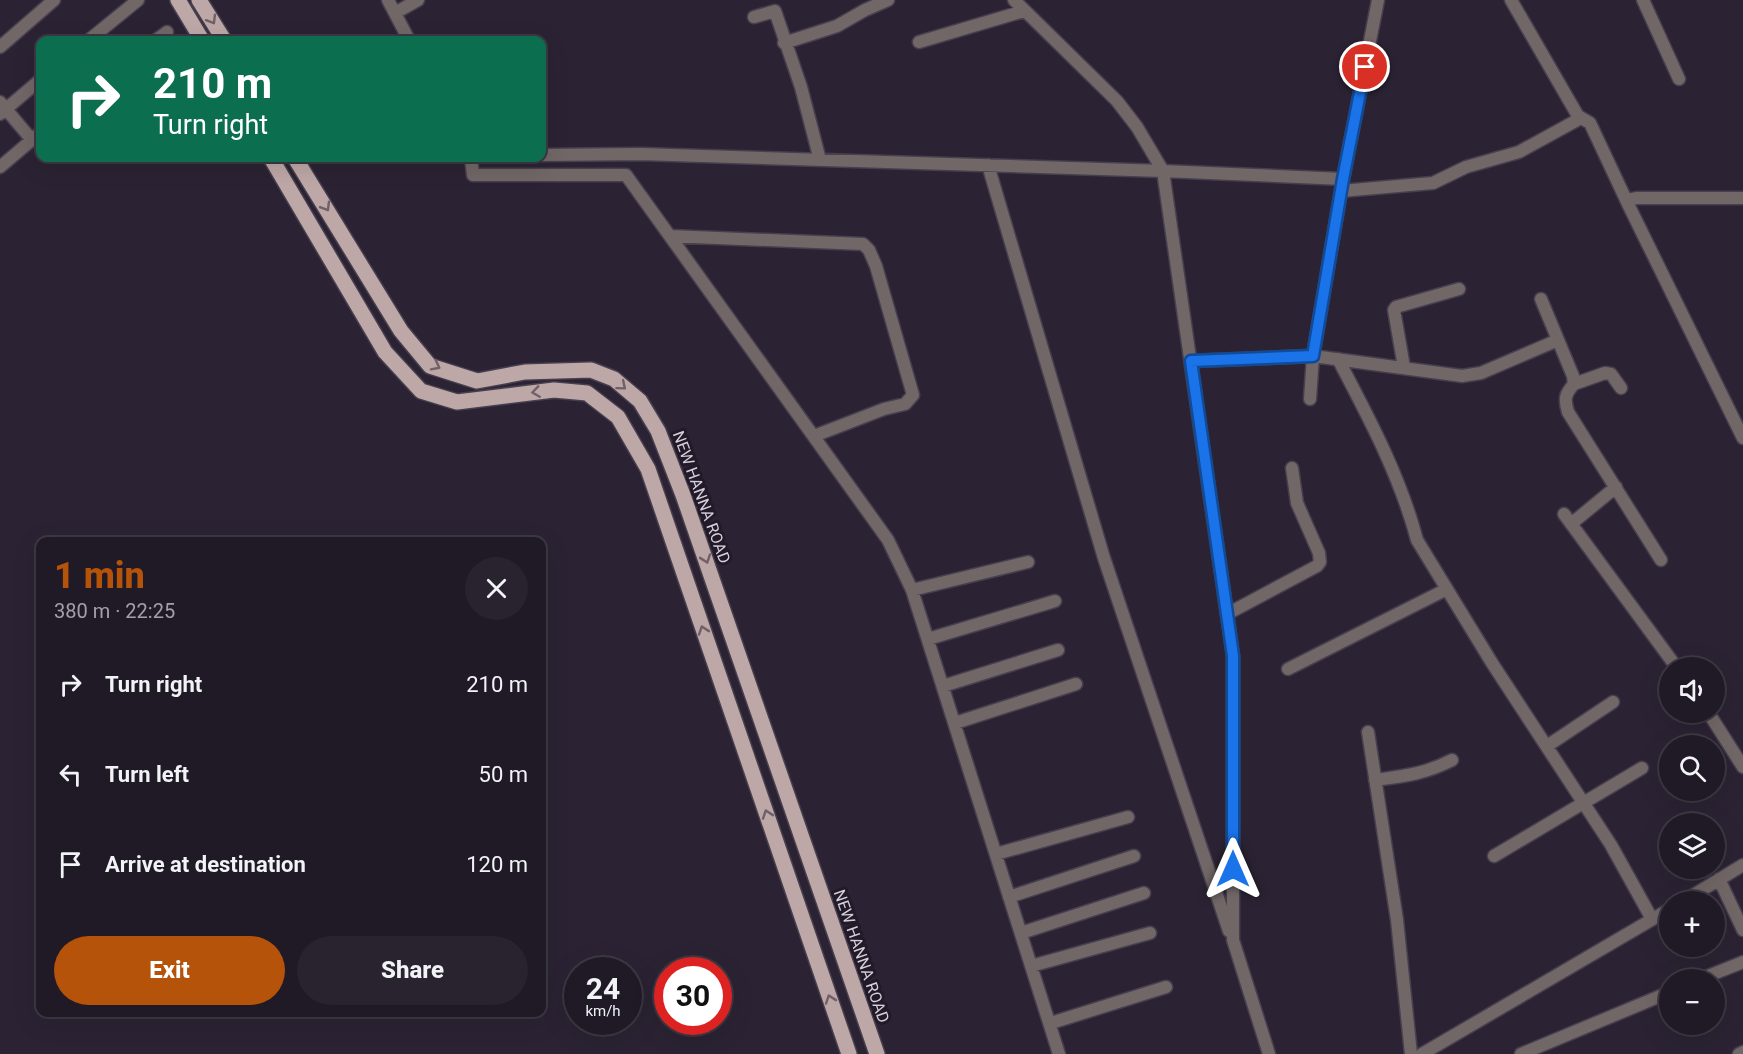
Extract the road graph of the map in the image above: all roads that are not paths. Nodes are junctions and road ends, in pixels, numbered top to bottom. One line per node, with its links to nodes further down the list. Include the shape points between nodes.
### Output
1 (54, 0): 23 (street)
2 (138, 0): 16 (street)
3 (178, 0): 18 (main road)
4 (200, 0): 19 (main road, one-way to 19)
5 (387, 0): 13 (street)
6 (418, 0): 13 (street)
7 (888, 0): 22 (street, via 837,26)
8 (1014, 0): 12 (street)
9 (1378, 0): 37 (street)
10 (1510, 0): 27 (street)
11 (1643, 0): 24 (street)
12 (1024, 11): 21 (street); 36 (street, via 1117,101)
13 (395, 13): 20 (street)
14 (754, 17): 22 (street, via 775,11)
15 (167, 32): 17 (street)
16 (94, 36)
17 (162, 36)
18 (200, 36)
19 (222, 36)
20 (408, 36)
21 (919, 42)
22 (784, 43): 30 (street, via 801,87)
23 (0, 47)
24 (1678, 79)
25 (36, 83): 26 (street)
26 (2, 108): 28 (street)
27 (1581, 118): 37 (street, via 1519,152 1466,167 1433,183); 39 (street, via 1590,123)
28 (36, 137): 35 (street)
29 (546, 155): 30 (street)
30 (820, 160): 34 (street)
31 (277, 162): 101 (main road, one-way to 31, via 648,469 618,417 587,393 554,390 457,402 421,391 386,352)
32 (297, 162): 102 (main road, NEW HANNA ROAD, one-way to 102, via 401,331 430,366 477,381 525,372 591,370 614,379 640,401 658,431 683,495)
33 (471, 162): 40 (street, via 473,175 626,175)
34 (988, 165): 36 (street); 92 (street, via 1104,558)
35 (0, 167)
36 (1162, 171): 37 (street); 46 (street)
37 (1342, 185): 44 (street)
38 (1743, 198): 39 (street, via 1637,198)
39 (1628, 204): 52 (street)
40 (670, 236): 51 (street); 51 (street, via 863,244 869,250 913,395 905,404)
41 (1459, 289): 47 (street, via 1396,307)
42 (1541, 299): 43 (street)
43 (1558, 340): 47 (street, via 1481,373 1462,376); 48 (street)
44 (1313, 356): 45 (street); 46 (street); 50 (street)
45 (1338, 359): 47 (street); 57 (street, via 1386,450 1417,540)
46 (1191, 361): 60 (street)
47 (1404, 367)
48 (1574, 384): 49 (street, via 1605,373 1611,374); 54 (street, via 1566,393 1568,412)
49 (1621, 388)
50 (1310, 399)
51 (814, 436): 58 (street, via 888,540)
52 (1743, 438)
53 (1292, 468): 60 (street, via 1297,503 1320,562)
54 (1616, 487): 55 (street); 63 (street, via 1568,519)
55 (1661, 560)
56 (1028, 562): 58 (street)
57 (1447, 589): 64 (street); 71 (street)
58 (912, 590): 61 (street)
59 (1055, 601): 61 (street)
60 (1227, 614): 92 (street, via 1233,656)
61 (928, 639): 66 (street)
62 (1058, 650): 66 (street)
63 (1669, 657)
64 (1288, 669)
65 (1076, 684): 68 (street)
66 (943, 686): 68 (street)
67 (1613, 702): 71 (street)
68 (954, 723): 78 (street)
69 (1715, 723): 73 (street)
70 (1368, 732): 75 (street)
71 (1547, 746): 76 (street)
72 (1452, 760): 75 (street, via 1423,773)
73 (1743, 767)
74 (1642, 768): 76 (street)
75 (1375, 780): 105 (street, via 1397,920)
76 (1584, 802): 80 (street); 88 (street)
77 (1128, 817): 78 (street)
78 (996, 854): 86 (street)
79 (1134, 856): 86 (street)
80 (1494, 856)
81 (1743, 866): 82 (street)
82 (1725, 876)
83 (1719, 879): 84 (street); 89 (street)
84 (1700, 891)
85 (1144, 893): 90 (street)
86 (1009, 897): 90 (street)
87 (1659, 915): 88 (street)
88 (1652, 919): 100 (street)
89 (1743, 930)
90 (1021, 933): 94 (street)
91 (1150, 933): 94 (street)
92 (1233, 940): 104 (street)
93 (1743, 962): 95 (street)
94 (1031, 966): 98 (street)
95 (1725, 969)
96 (1166, 987): 98 (street)
97 (1659, 997): 106 (street)
98 (1051, 1023): 103 (street)
99 (1743, 1052): 107 (street)
100 (1427, 1053)
101 (849, 1054)
102 (878, 1054)
103 (1059, 1054)
104 (1269, 1054)
105 (1411, 1054)
106 (1521, 1054)
107 (1739, 1054)

